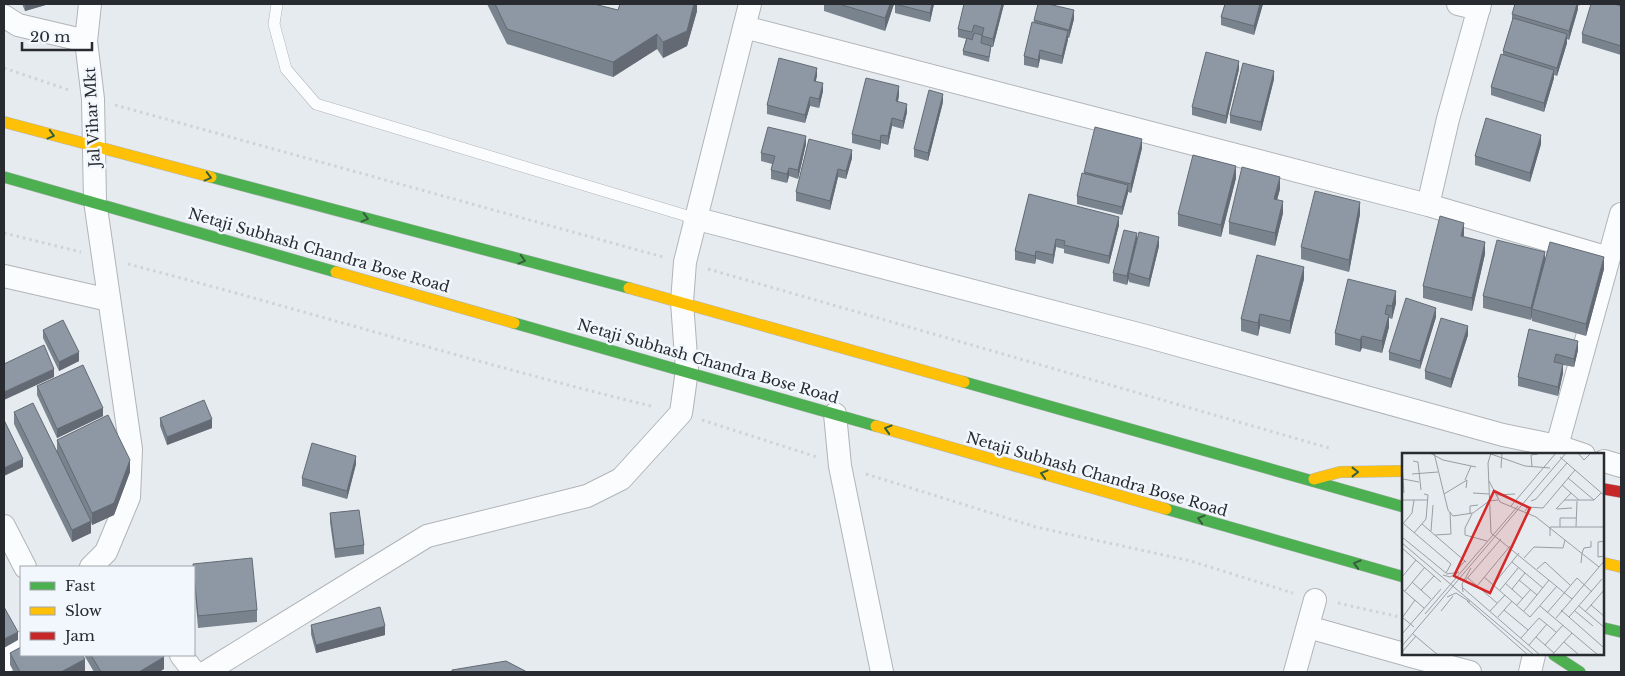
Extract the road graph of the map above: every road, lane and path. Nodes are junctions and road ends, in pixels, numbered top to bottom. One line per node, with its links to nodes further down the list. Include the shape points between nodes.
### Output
1 (90, 4): 7 (street, Jal Vihar Mkt)
2 (276, 4): 16 (lane, via 274,24 286,69 316,104)
3 (750, 4): 6 (street)
4 (1473, 6): 14 (street)
5 (4, 16): 7 (street, via 18,25)
6 (744, 27): 14 (street); 16 (street)
7 (86, 41): 9 (street, Jal Vihar Mkt)
8 (4, 68): 9 (path)
9 (94, 99): 11 (street, Jal Vihar Mkt); 20 (path)
10 (4, 122): 11 (main road, one-way to 11)
11 (96, 147): 13 (street, Jal Vihar Mkt); 23 (main road, one-way to 23)
12 (4, 177): 13 (main road, Netaji Subhash Chandra Bose Road)
13 (95, 201): 18 (street, Jal Vihar Mkt); 24 (main road, Netaji Subhash Chandra Bose Road)
14 (1428, 205): 19 (street)
15 (1621, 214): 19 (street)
16 (694, 218): 20 (street); 27 (street, via 1142,335 1503,435)
17 (4, 233): 18 (path)
18 (103, 258): 22 (street, Jal Vihar Mkt); 25 (path, via 264,300 498,368)
19 (1609, 258): 27 (street)
20 (685, 262): 23 (street); 28 (path)
21 (4, 276): 22 (street)
22 (109, 300): 39 (street, Jal Vihar Mkt, via 131,449 129,497)
23 (682, 302): 24 (street); 34 (main road)
24 (687, 370): 25 (street); 26 (main road, Netaji Subhash Chandra Bose Road)
25 (681, 413): 31 (path, via 802,450); 57 (street, via 611,486 587,496 427,536)
26 (835, 414): 31 (street); 43 (main road, Netaji Subhash Chandra Bose Road, one-way to 26)
27 (1557, 446): 29 (street)
28 (1337, 450)
29 (1578, 453)
30 (1605, 461): 32 (street)
31 (840, 466): 44 (path, via 1036,527 1191,561); 58 (street)
32 (1621, 466)
33 (1402, 471): 34 (main road, one-way to 33, via 1340,472)
34 (1308, 480): 37 (main road)
35 (1605, 489): 36 (main road)
36 (1621, 492)
37 (1402, 506)
38 (4, 526): 41 (street)
39 (105, 562)
40 (1605, 562): 42 (main road)
41 (24, 566)
42 (1621, 567)
43 (1402, 576)
44 (1315, 600): 45 (path); 46 (street)
45 (1402, 618)
46 (1308, 627): 50 (street); 59 (street)
47 (1605, 628): 48 (main road)
48 (1621, 632)
49 (20, 644): 55 (street)
50 (1402, 653)
51 (182, 656): 56 (street)
52 (1413, 656): 60 (street)
53 (1534, 656): 61 (street)
54 (1556, 656): 62 (main road)
55 (4, 663)
56 (194, 672)
57 (206, 672)
58 (882, 672)
59 (1295, 672)
60 (1470, 672)
61 (1530, 672)
62 (1580, 672)

